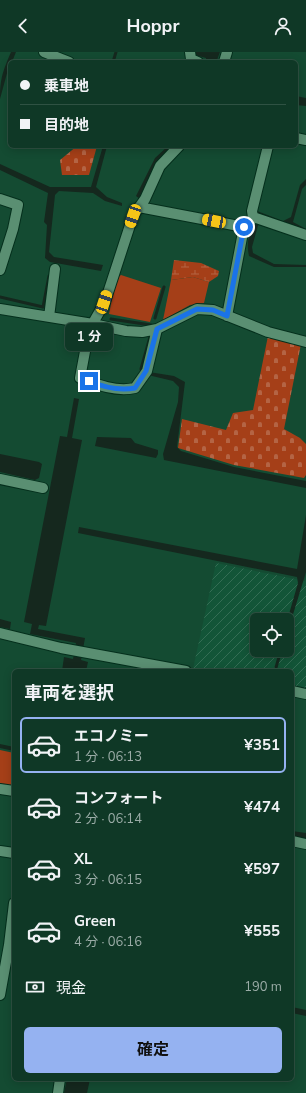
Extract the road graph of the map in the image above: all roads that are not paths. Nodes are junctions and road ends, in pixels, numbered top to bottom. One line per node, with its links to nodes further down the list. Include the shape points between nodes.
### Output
1 (44, 52): 2 (street)
2 (64, 60)
3 (177, 148): 6 (street, via 160,166)
4 (268, 148): 7 (street, via 252,211)
5 (0, 200): 11 (street, via 18,205)
6 (139, 207): 8 (street); 15 (street, via 133,216 104,302)
7 (253, 217): 8 (street); 9 (street)
8 (244, 227): 13 (street)
9 (305, 230)
10 (55, 269): 14 (street)
11 (0, 270)
12 (0, 309): 14 (street)
13 (227, 316): 16 (street, via 213,310 197,309); 17 (street, via 268,332)
14 (49, 317): 15 (street)
15 (93, 324): 16 (street, via 126,331 142,332); 16 (street, via 89,330 80,378 97,385 124,390 135,388 146,371)
16 (157, 329)
17 (306, 342)
18 (0, 479): 19 (street)
19 (43, 488)
20 (0, 633): 21 (street)
21 (175, 669)
22 (294, 691): 23 (street)
23 (306, 694)
24 (0, 788): 25 (street)
25 (12, 791)
26 (294, 841): 27 (street)
27 (306, 844)
28 (0, 851): 29 (street)
29 (12, 853)
30 (12, 918): 31 (street, via 10,945)
31 (0, 995)
32 (60, 1081): 33 (street)
33 (58, 1093)

